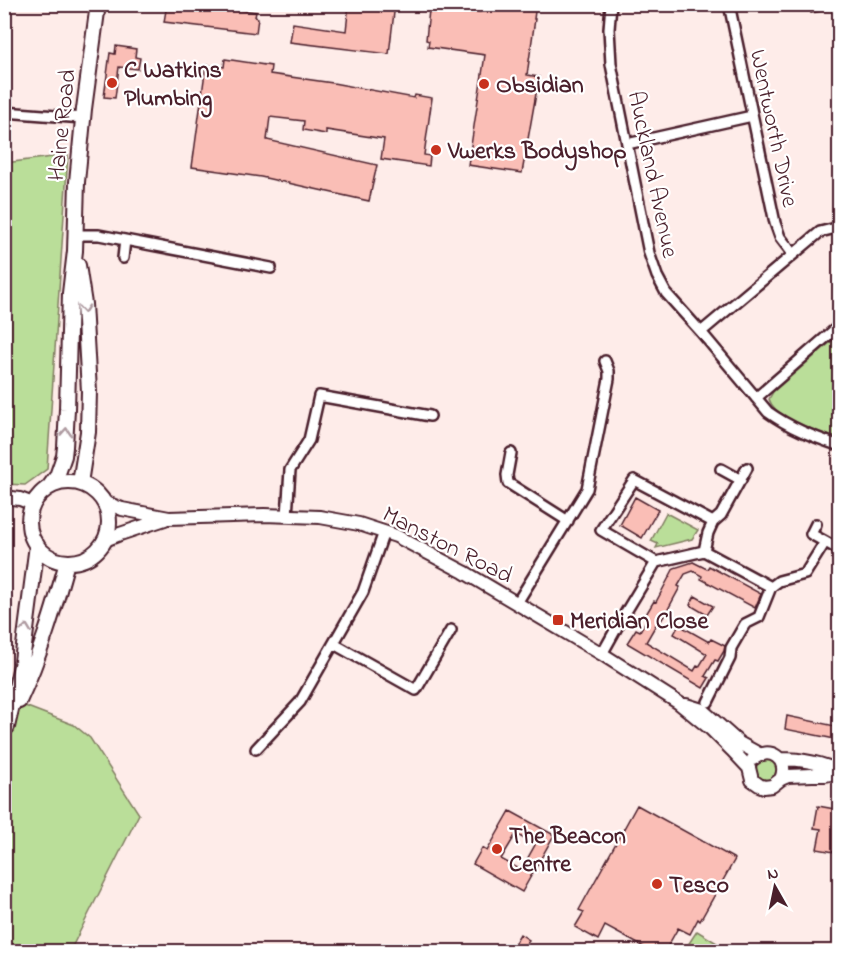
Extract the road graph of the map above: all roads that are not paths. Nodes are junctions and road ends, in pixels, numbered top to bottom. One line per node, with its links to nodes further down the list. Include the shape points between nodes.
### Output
1 (98, 4): 8 (main road, Haine Road)
2 (610, 4): 9 (street, Auckland Avenue, via 611,64)
3 (729, 4): 7 (street, Wentworth Drive)
4 (837, 4): 5 (street)
5 (840, 15)
6 (4, 112): 8 (street)
7 (752, 116): 9 (street); 14 (street, Wentworth Drive, via 775,223)
8 (83, 118): 11 (main road, Haine Road)
9 (627, 144): 18 (street, Auckland Avenue, via 657,276 666,293)
10 (840, 227): 14 (street, via 820,232)
11 (76, 235): 12 (street); 13 (main road, Haine Road)
12 (125, 240): 15 (street); 16 (street)
13 (75, 251): 27 (main road, Haine Road, one-way to 27, via 84,304 89,381 88,432); 28 (main road, Haine Road, one-way to 13, via 57,476 65,447)
14 (793, 254): 18 (street)
15 (123, 258)
16 (271, 268)
17 (840, 325): 20 (street)
18 (701, 332): 20 (street, Auckland Avenue)
19 (605, 361): 34 (street, via 609,379 586,489)
20 (756, 398): 22 (street, Auckland Avenue, via 779,420)
21 (430, 416): 32 (street, via 319,396 309,440 291,470)
22 (840, 446)
23 (511, 453): 34 (street, via 508,483)
24 (747, 468): 26 (street)
25 (721, 469): 26 (street)
26 (741, 480): 35 (street)
27 (80, 483): 28 (main road, via 64,482); 30 (main road, via 94,490)
28 (49, 487): 31 (main road)
29 (4, 497): 31 (main road)
30 (104, 502): 33 (main road, Manston Road); 38 (main road, via 109,517)
31 (33, 504): 40 (main road, via 29,525)
32 (287, 516): 33 (main road, Manston Road); 37 (main road, Manston Road, via 340,520)
33 (169, 518): 38 (main road, Manston Road)
34 (568, 521): 46 (street)
35 (713, 522): 42 (street); 44 (street, via 634,480 601,530)
36 (816, 524): 39 (street, via 811,534)
37 (384, 532): 46 (main road, Manston Road); 48 (street, via 363,592)
38 (105, 540): 43 (main road, via 89,556)
39 (825, 542): 41 (street); 45 (street, via 805,574)
40 (37, 545): 43 (main road, via 50,557); 52 (main road, one-way to 40, via 22,661)
41 (840, 550)
42 (704, 551): 44 (street); 45 (street)
43 (68, 562): 52 (main road, via 33,668)
44 (656, 562): 49 (street)
45 (771, 587): 50 (street, via 759,617 745,624 731,648)
46 (517, 603): 49 (main road, Manston Road)
47 (452, 630): 48 (street, via 416,690)
48 (334, 644): 53 (street, via 300,702)
49 (602, 654): 51 (main road, Manston Road)
50 (708, 702)
51 (679, 703): 54 (main road, Manston Road, via 702,710 739,743); 56 (main road, Manston Road)
52 (6, 730)
53 (256, 749)
54 (759, 754): 55 (main road, Manston Road, via 770,753); 56 (main road)
55 (780, 759): 57 (main road, Manston Road); 58 (main road, via 784,769)
56 (749, 768): 58 (main road, Manston Road, via 752,780 763,787)
57 (840, 772): 58 (main road, Manston Road)
58 (781, 779)

